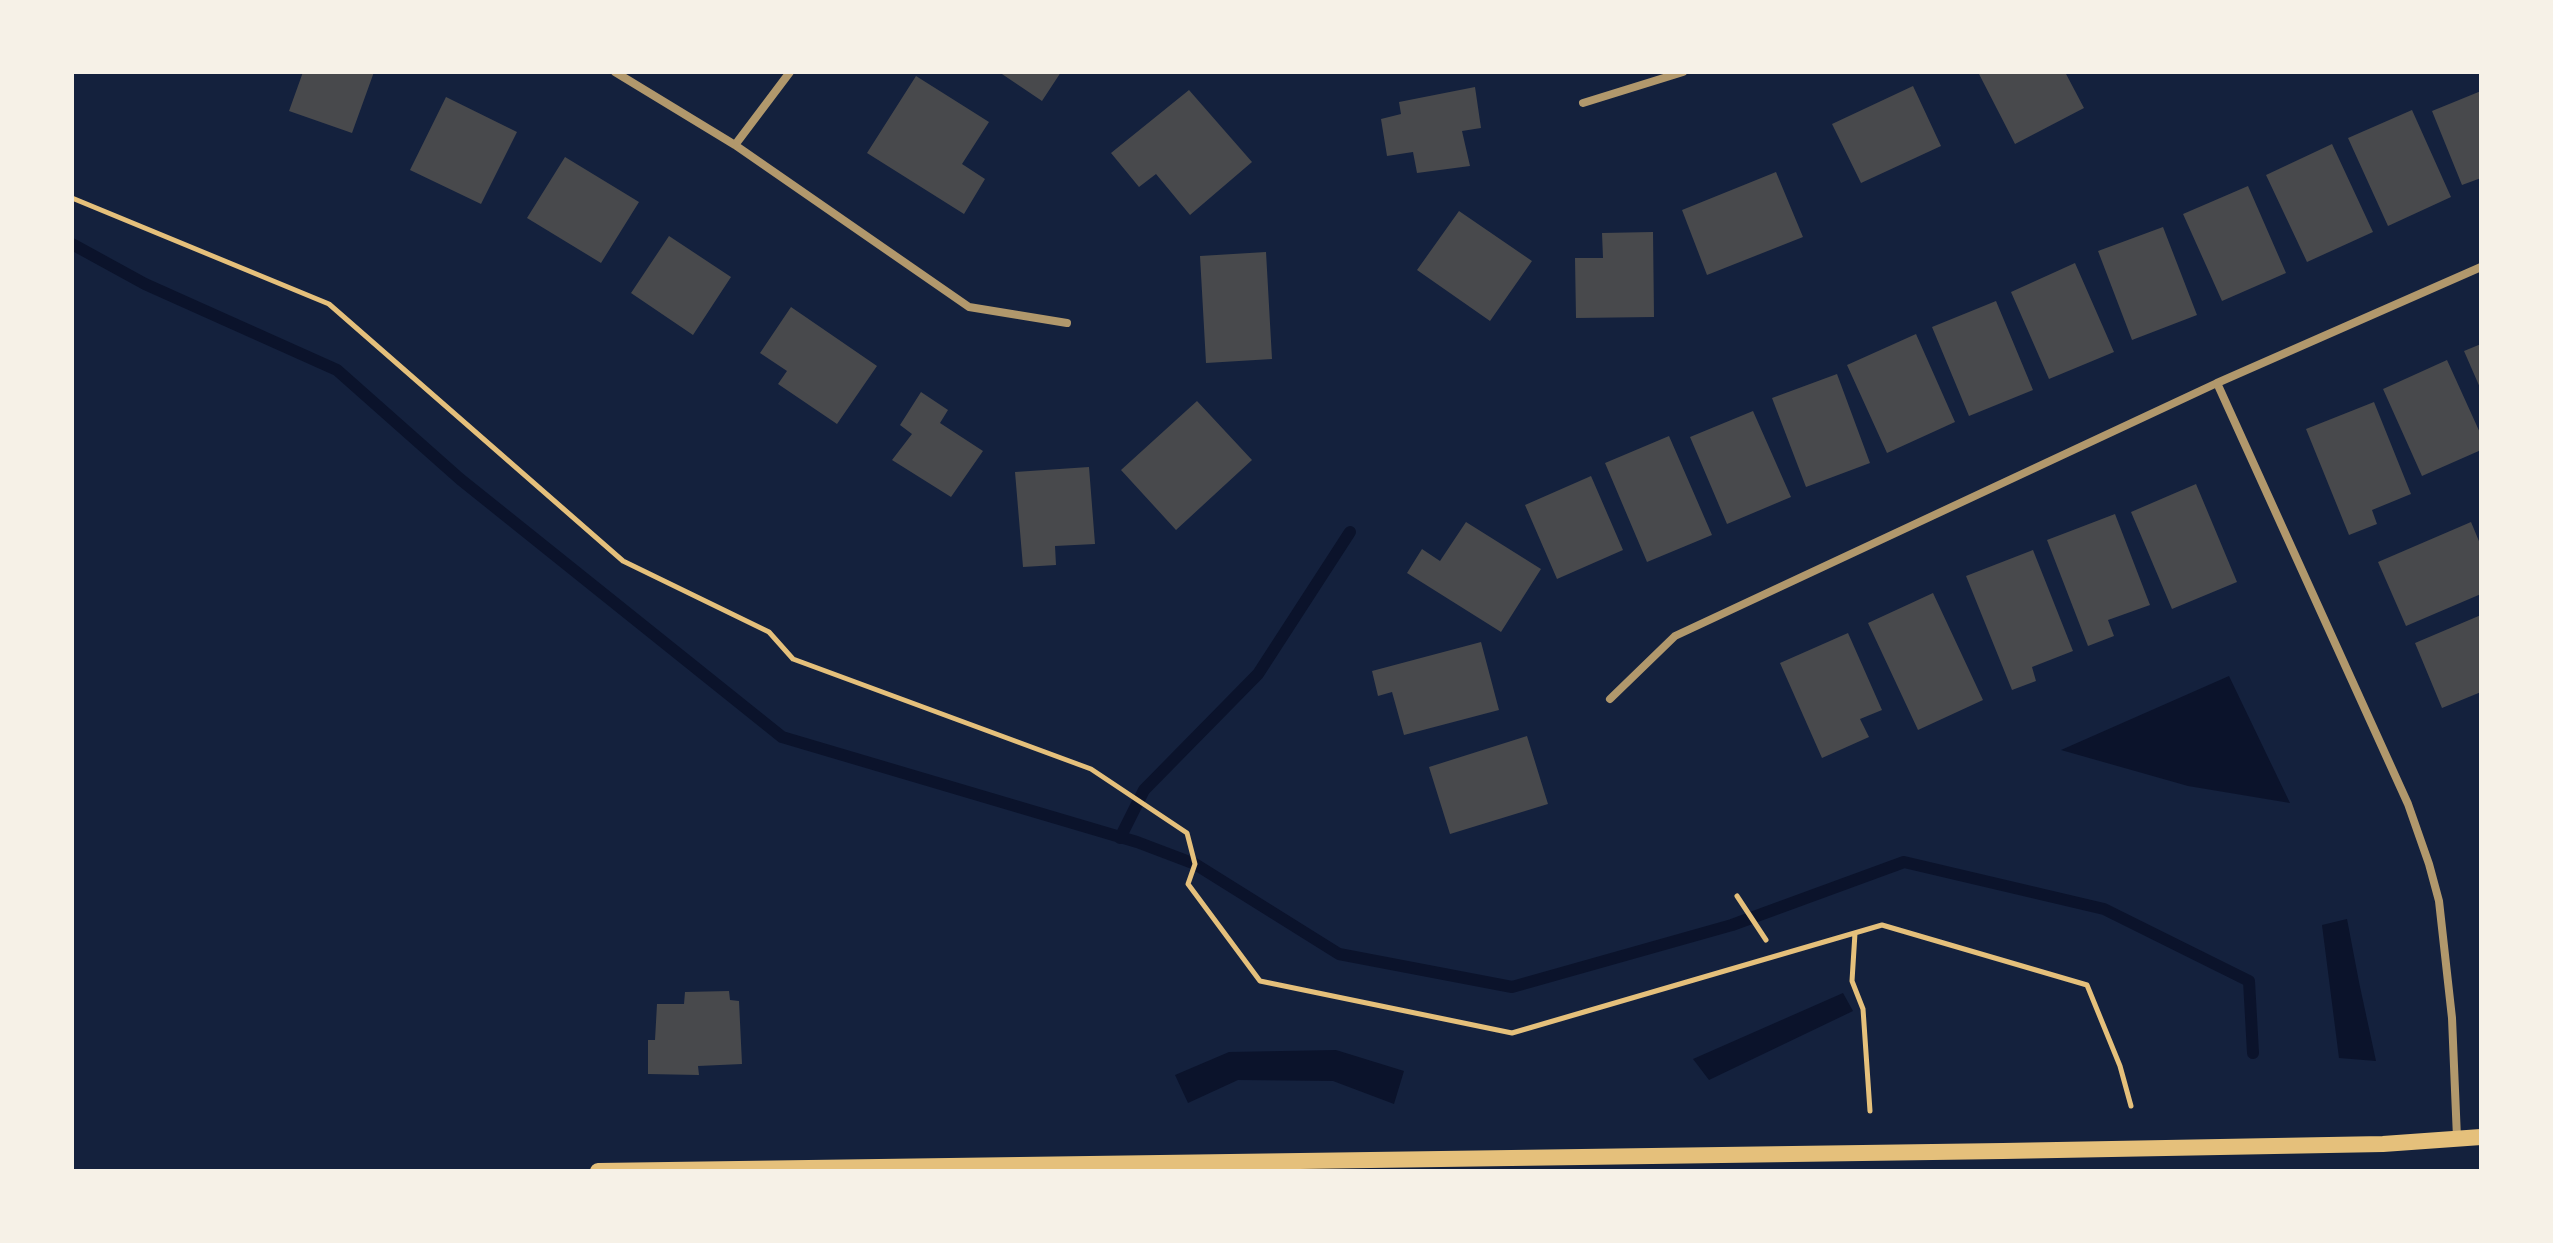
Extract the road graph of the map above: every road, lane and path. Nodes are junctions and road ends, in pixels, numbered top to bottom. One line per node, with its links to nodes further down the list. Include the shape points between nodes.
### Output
1 (615, 72): 5 (street)
2 (790, 72): 5 (street)
3 (1683, 72): 4 (street)
4 (1583, 103)
5 (735, 145): 8 (street, via 969,307)
6 (72, 198): 12 (path, via 329,304 623,561 769,632 793,659 1091,769 1123,790 1187,833 1195,864 1188,884 1260,981 1512,1033)
7 (2481, 267): 9 (street)
8 (1067, 323)
9 (2217, 383): 10 (street, via 1675,636); 17 (street, via 2408,804 2429,864 2439,901 2452,1018)
10 (1610, 699)
11 (1737, 896): 13 (path)
12 (1855, 933): 14 (path, via 1882,925 2087,985); 15 (path, via 1852,981 1863,1009)
13 (1766, 940)
14 (2131, 1106)
15 (1870, 1111)
16 (2481, 1137): 17 (main road)
17 (2457, 1138): 18 (main road, via 2019,1151)
18 (598, 1171)

